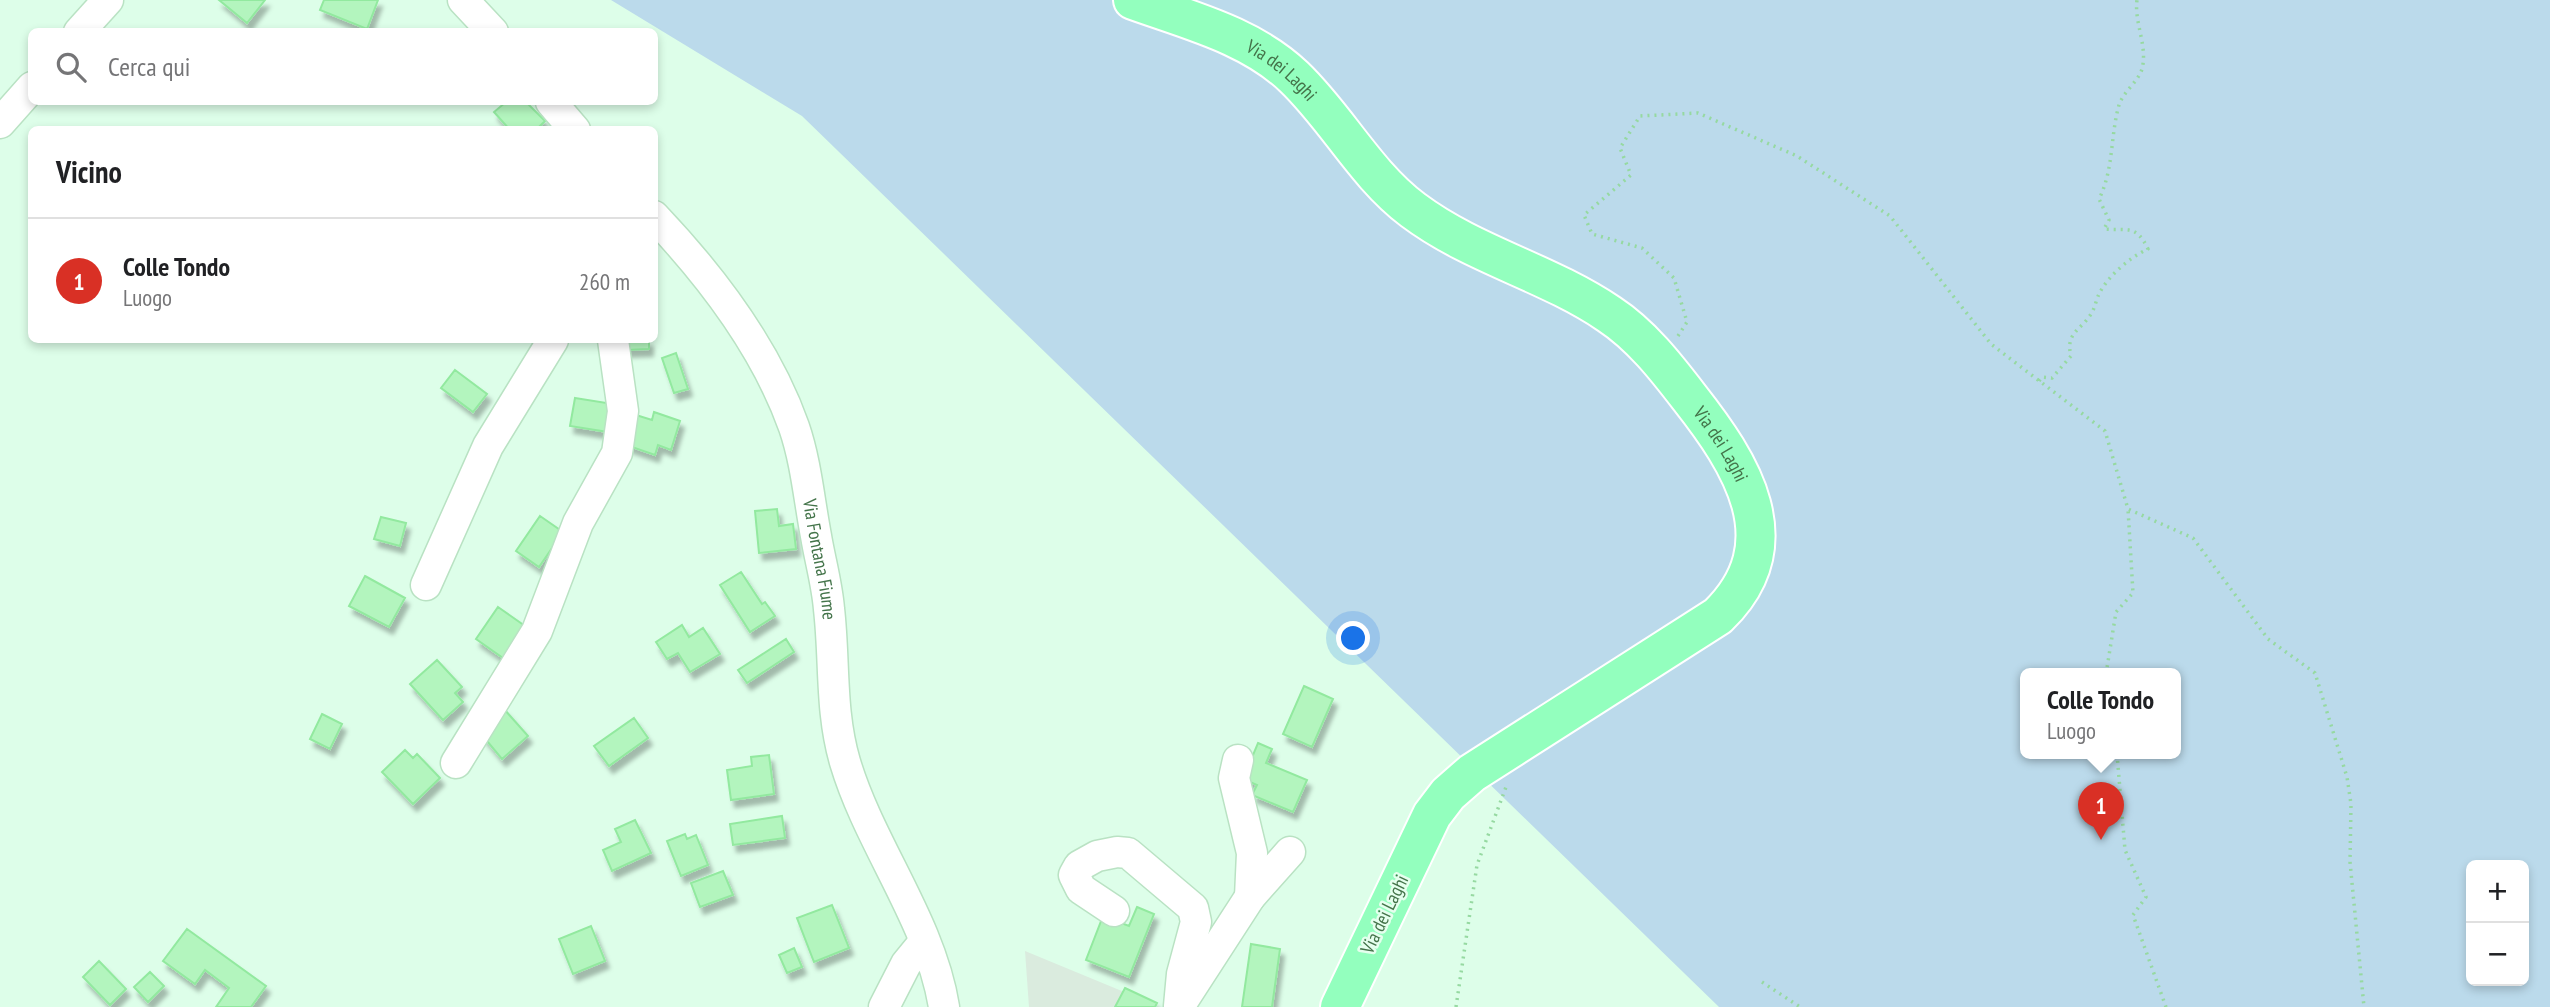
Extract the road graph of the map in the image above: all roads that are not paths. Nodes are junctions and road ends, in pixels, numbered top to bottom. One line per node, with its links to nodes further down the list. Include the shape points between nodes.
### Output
1 (107, 0): 4 (street)
2 (463, 0): 5 (street)
3 (1133, 0): 21 (main road, Via dei Laghi, via 1227,34 1262,52 1304,88 1407,205 1451,236 1601,309 1626,326 1721,439 1750,497 1754,554 1729,604 1705,626 1466,778 1436,809)
4 (82, 28)
5 (488, 28)
6 (28, 92): 7 (street)
7 (0, 123)
8 (658, 221): 17 (street, Via Fontana Fiume, via 718,290 774,382 794,428 828,600 841,745 865,816)
9 (551, 343): 11 (street, via 488,446)
10 (613, 343): 13 (street, via 623,401 617,453 578,523 537,631)
11 (426, 585)
12 (1238, 760): 15 (street, via 1234,778 1252,853)
13 (456, 763)
14 (1290, 852): 15 (street)
15 (1250, 897): 20 (street)
16 (1114, 911): 20 (street, via 1081,889 1074,875 1085,862 1117,852 1138,859 1194,908 1196,922)
17 (922, 937): 18 (street); 19 (street, Via Fontana Fiume)
18 (884, 1007)
19 (944, 1007)
20 (1179, 1007)
21 (1340, 1007)

